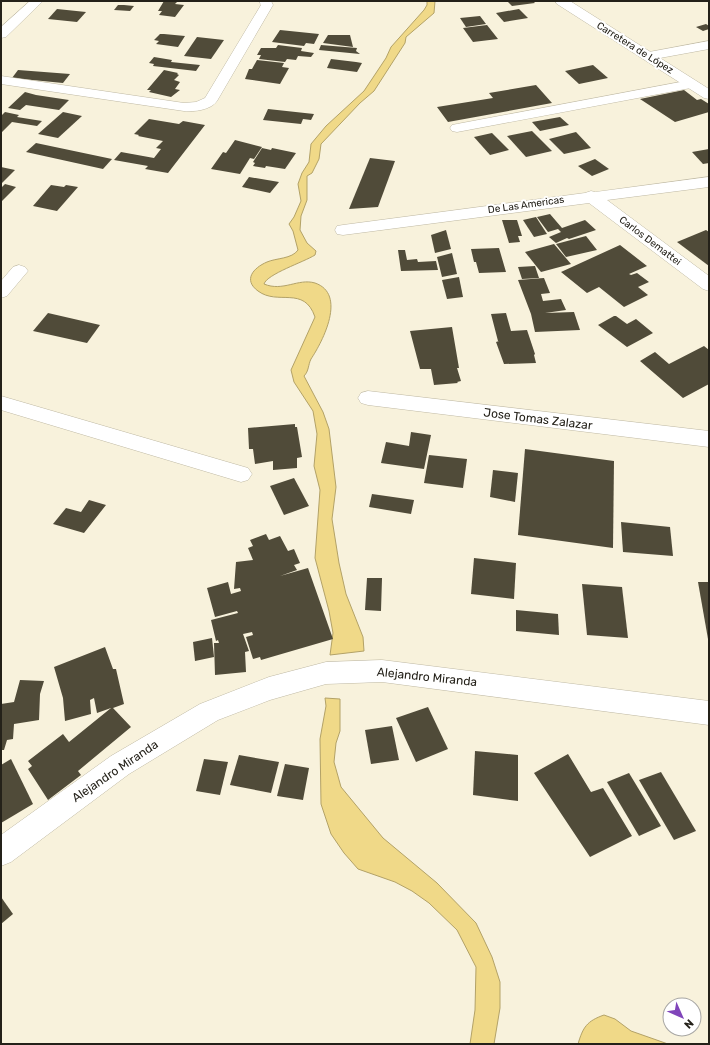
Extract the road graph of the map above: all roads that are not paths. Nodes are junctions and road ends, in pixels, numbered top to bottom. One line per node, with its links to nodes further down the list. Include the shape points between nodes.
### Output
1 (37, 1): 4 (street)
2 (265, 1): 7 (street, via 267,5 210,101 193,108)
3 (561, 1): 6 (street, Carretera de López)
4 (1, 34)
5 (709, 45): 6 (street)
6 (650, 56): 8 (street, Carretera de López)
7 (1, 80)
8 (691, 84): 9 (street, Carretera de López); 10 (street)
9 (709, 94)
10 (457, 128)
11 (709, 182): 12 (street, De Las Americas)
12 (591, 196): 13 (street, De Las Americas); 15 (street, Carlos Demattei)
13 (343, 230)
14 (19, 271): 16 (street)
15 (709, 285)
16 (1, 292)
17 (368, 398): 19 (street, Jose Tomas Zalazar)
18 (1, 403): 20 (street)
19 (709, 439)
20 (240, 474)
21 (709, 713): 22 (street, Alejandro Miranda, via 382,671 326,673 269,689 209,712 120,766)
22 (1, 852)

